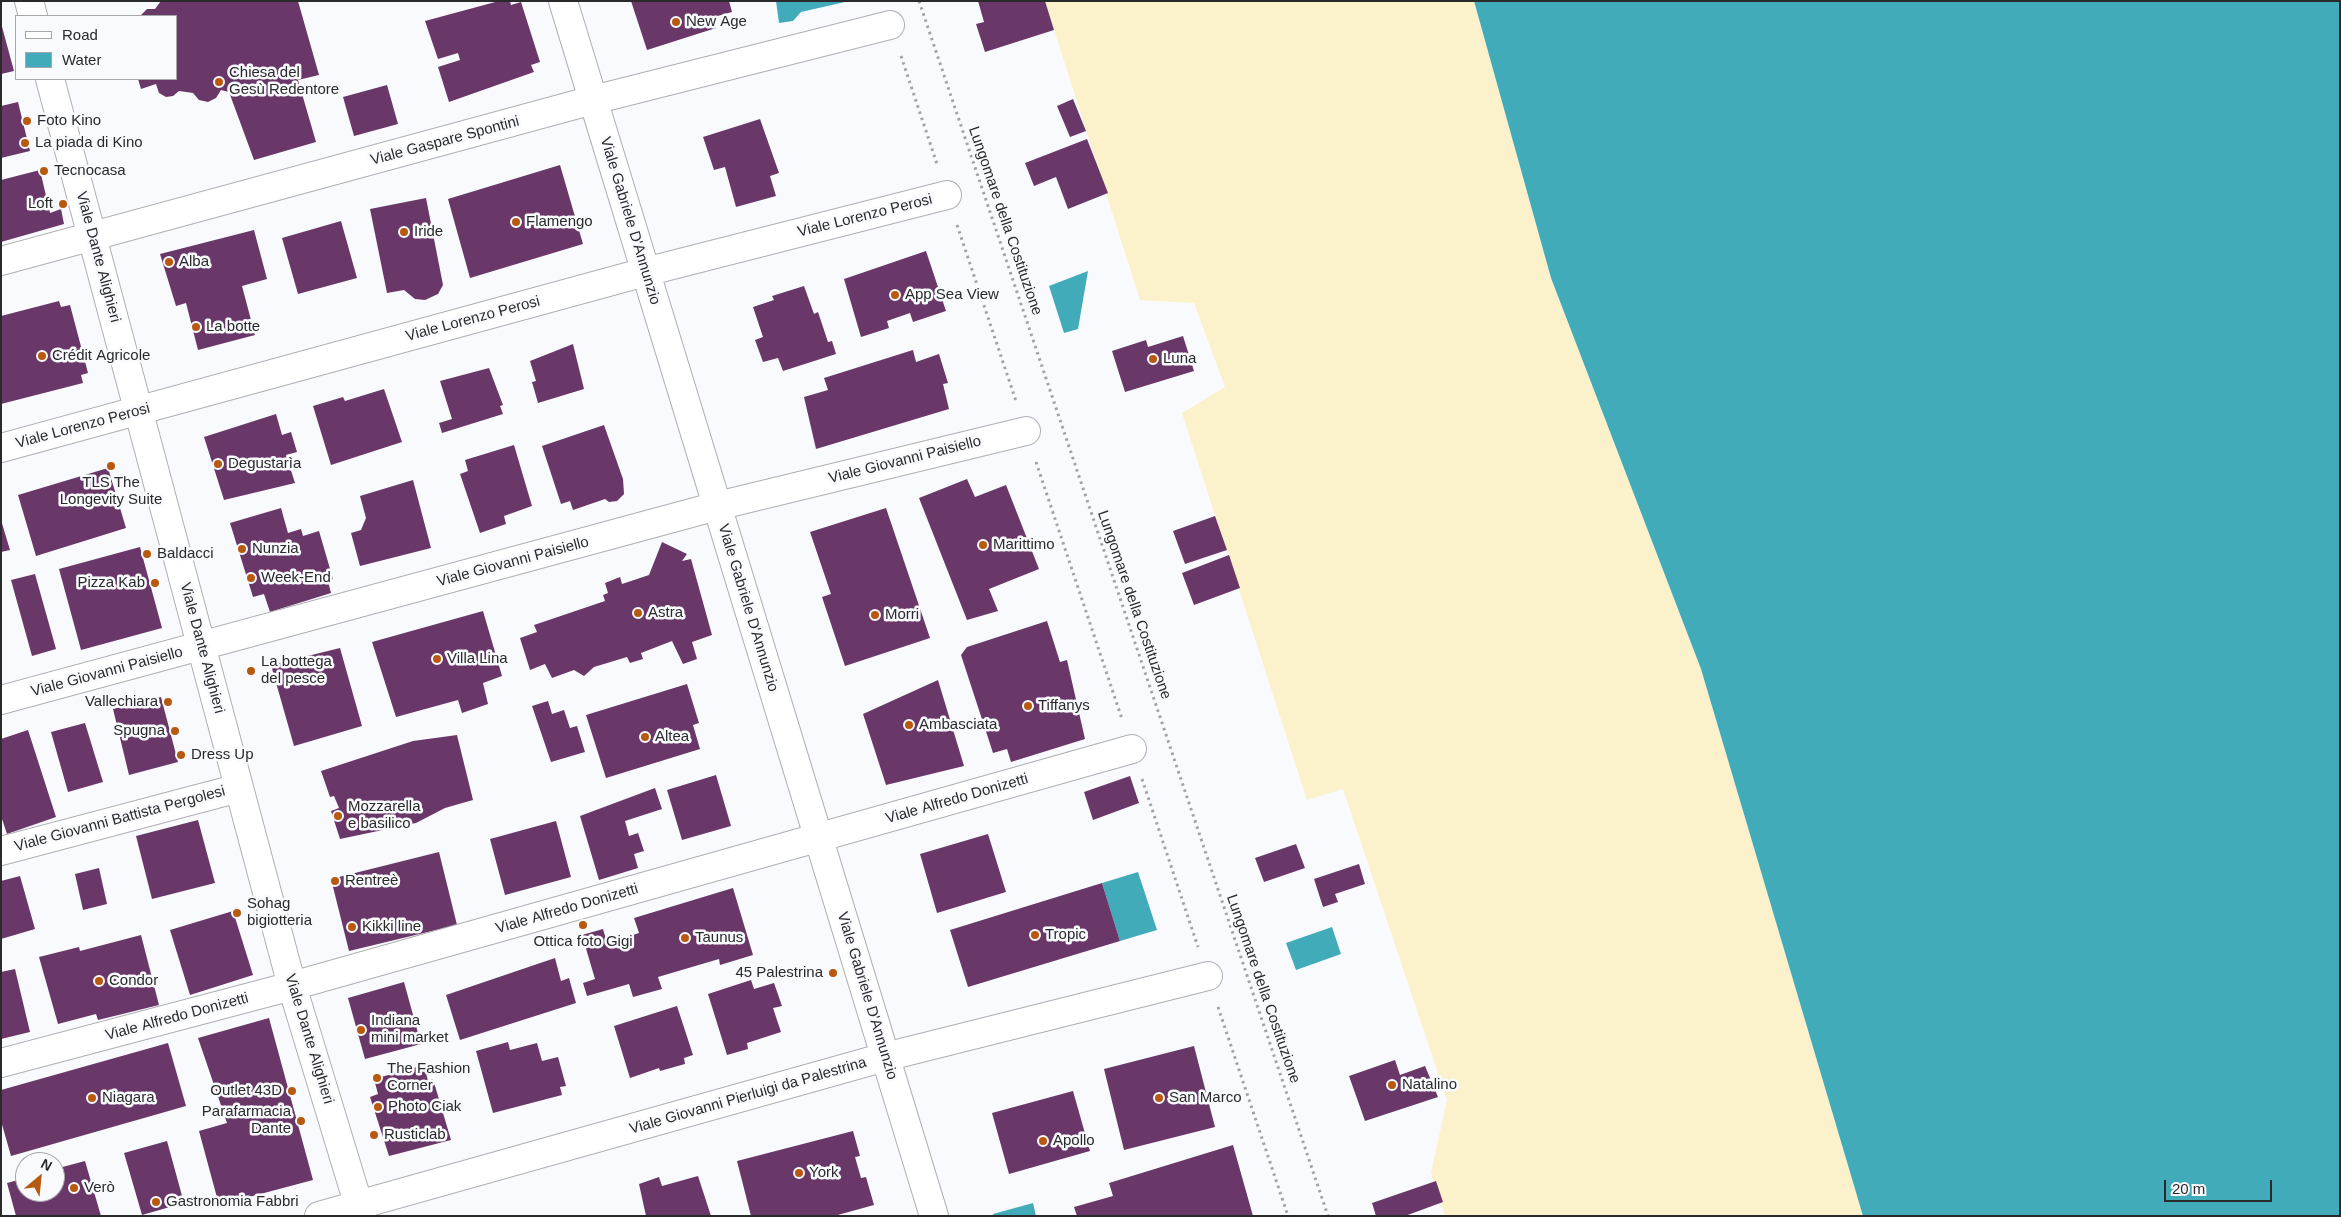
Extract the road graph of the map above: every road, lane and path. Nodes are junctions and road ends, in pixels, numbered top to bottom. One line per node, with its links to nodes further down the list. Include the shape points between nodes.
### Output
1 (29, 1): 4 (street)
2 (563, 1): 7 (street, Viale Gabriele D'Annunzio)
3 (919, 1): 30 (path, Lungomare della Costituzione)
4 (33, 15)
5 (890, 25): 7 (street, Viale Gaspare Spontini); 8 (path)
6 (50, 80): 9 (street, Viale Dante Alighieri)
7 (593, 100): 9 (street, Viale Gaspare Spontini); 11 (street, Viale Gabriele D'Annunzio)
8 (947, 195): 11 (street, Viale Lorenzo Perosi); 13 (path)
9 (92, 237): 10 (street, Viale Gaspare Spontini); 12 (street, Viale Dante Alighieri)
10 (1, 261)
11 (645, 272): 12 (street, Viale Lorenzo Perosi); 15 (street, Viale Gabriele D'Annunzio)
12 (138, 411): 14 (street, Viale Lorenzo Perosi); 16 (street, Viale Dante Alighieri)
13 (1026, 431): 15 (street, Viale Giovanni Paisiello); 18 (path)
14 (1, 448)
15 (717, 506): 16 (street, Viale Giovanni Paisiello); 20 (street, Viale Gabriele D'Annunzio)
16 (202, 647): 17 (street, Viale Giovanni Paisiello); 19 (street, Viale Dante Alighieri)
17 (1, 700)
18 (1132, 749): 20 (street, Viale Alfredo Donizetti); 22 (path)
19 (239, 788): 21 (street, Viale Giovanni Battista Pergolesi); 23 (street, Viale Dante Alighieri)
20 (818, 838): 23 (street, Viale Alfredo Donizetti); 24 (street, Viale Gabriele D'Annunzio)
21 (1, 851)
22 (1208, 976): 24 (street, Viale Giovanni Pierluigi da Palestrina); 29 (path)
23 (292, 986): 25 (street, Viale Alfredo Donizetti); 26 (street, Viale Dante Alighieri)
24 (885, 1057): 26 (street, Viale Giovanni Pierluigi da Palestrina); 28 (street, Viale Gabriele D'Annunzio)
25 (1, 1063)
26 (361, 1211): 27 (street, Viale Giovanni Pierluigi da Palestrina)
27 (319, 1216)
28 (934, 1216)
29 (1288, 1216)
30 (1328, 1216)

